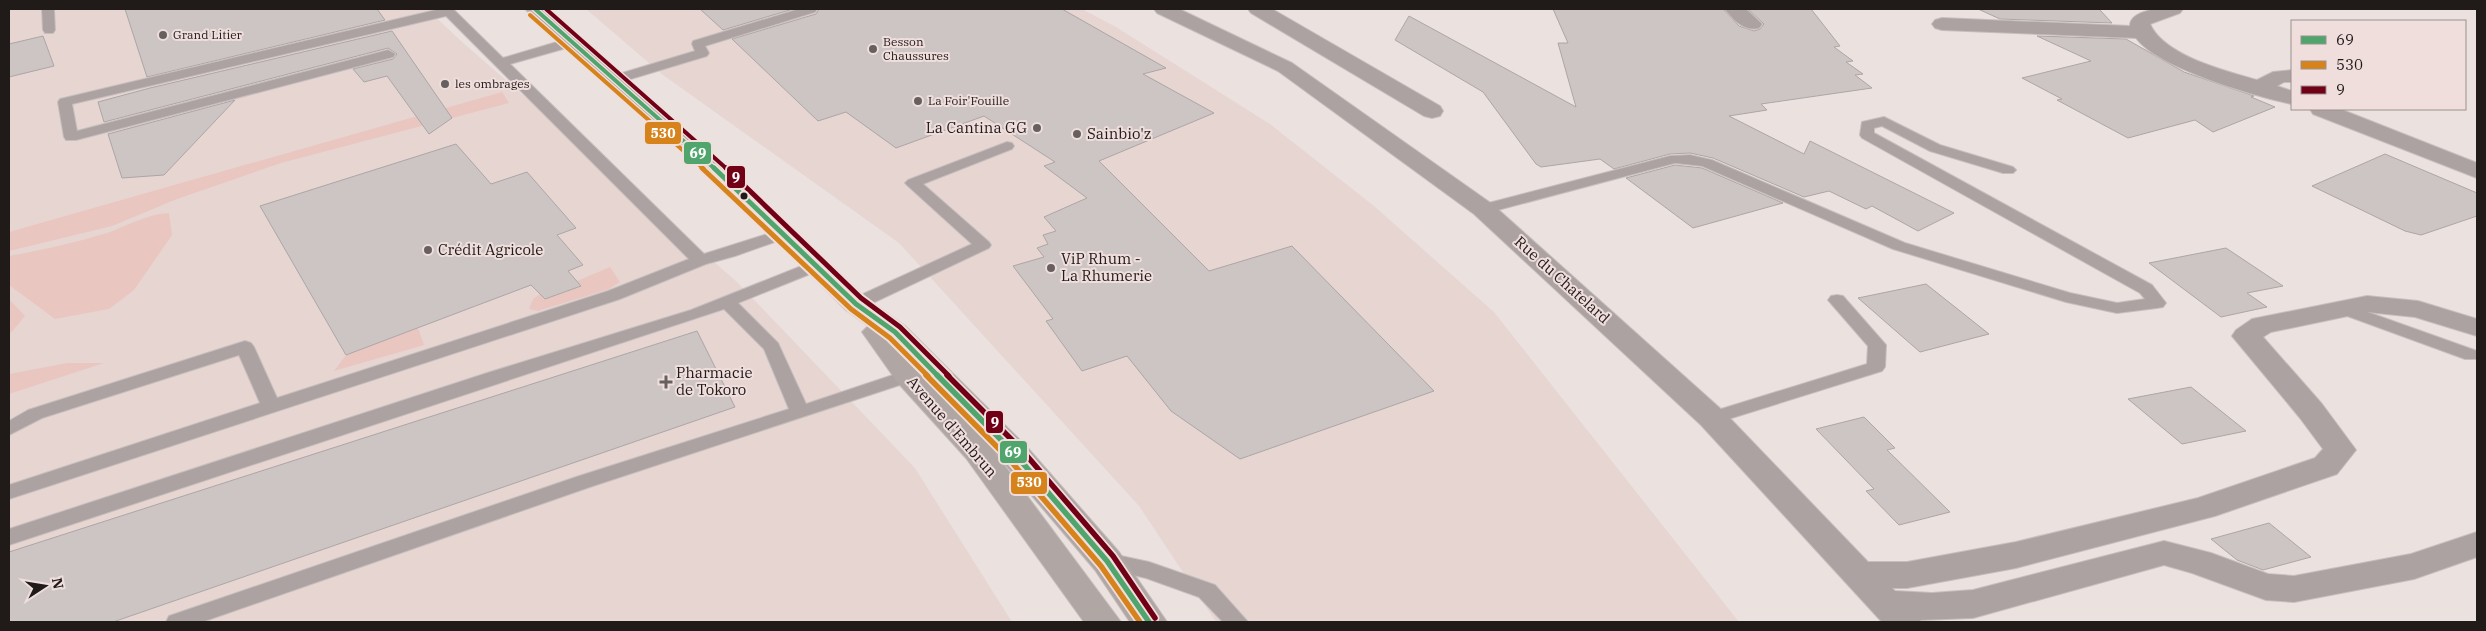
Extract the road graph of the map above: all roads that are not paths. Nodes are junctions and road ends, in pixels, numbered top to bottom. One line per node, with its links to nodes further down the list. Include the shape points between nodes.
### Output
1 (48, 9): 11 (lane)
2 (535, 9): 13 (main road, Avenue d'Embrun)
3 (810, 9): 17 (lane, via 698,44 702,53)
4 (1164, 9): 25 (street, Rue du Chatelard, via 1285,67)
5 (1258, 9): 21 (street)
6 (1735, 9): 9 (street)
7 (2173, 9): 12 (street, via 2147,17 2139,23)
8 (448, 10): 14 (lane, via 65,102 71,138); 15 (lane)
9 (1752, 24)
10 (1942, 24): 12 (street)
11 (49, 30)
12 (2140, 32): 18 (street, via 2172,58)
13 (572, 42): 15 (lane); 17 (main road, Avenue d'Embrun)
14 (388, 54)
15 (500, 63): 27 (lane)
16 (2291, 76): 18 (street, via 2280,76)
17 (614, 80): 26 (main road, Avenue d'Embrun)
18 (2261, 86): 19 (street)
19 (2291, 98)
20 (2323, 110): 24 (street)
21 (1432, 111)
22 (1007, 146): 31 (lane, via 913,183 983,245)
23 (2008, 170): 25 (lane, via 1936,148 1884,121 1867,125 1867,135 2146,289 2158,303 2117,308 2066,298 1899,246 1707,163 1690,159 1675,159)
24 (2477, 172)
25 (1483, 208): 36 (street, Rue du Chatelard)
26 (783, 234): 27 (lane); 28 (main road, Avenue d'Embrun)
27 (700, 260): 34 (lane, via 614,295)
28 (814, 266): 30 (lane); 31 (main road, Avenue d'Embrun)
29 (1837, 300): 36 (lane, via 1877,345 1876,367)
30 (727, 302): 35 (lane, via 772,347); 39 (lane)
31 (856, 304): 33 (main road, Avenue d'Embrun); 41 (main road, Avenue d'Embrun, via 895,332 995,434)
32 (2474, 341): 42 (street, via 2418,309 2367,304 2262,326 2246,336 2340,450 2326,466 2203,508 2016,555 1907,575)
33 (908, 376): 35 (lane); 45 (main road, Avenue d'Embrun, via 976,451)
34 (271, 406): 37 (lane, via 245,347 35,414); 38 (lane)
35 (800, 413): 44 (lane, via 583,482)
36 (1712, 418): 42 (street, Rue du Chatelard)
37 (9, 429)
38 (9, 492)
39 (9, 537)
40 (2477, 544): 43 (street, via 2414,566 2294,589 2266,587 2199,562 2164,553 1973,604)
41 (1107, 562): 46 (main road, Avenue d'Embrun); 47 (lane, via 1149,570 1207,591)
42 (1858, 575): 43 (street, Rue du Chatelard)
43 (1895, 613)
44 (177, 622)
45 (1103, 622)
46 (1149, 622)
47 (1237, 622)

